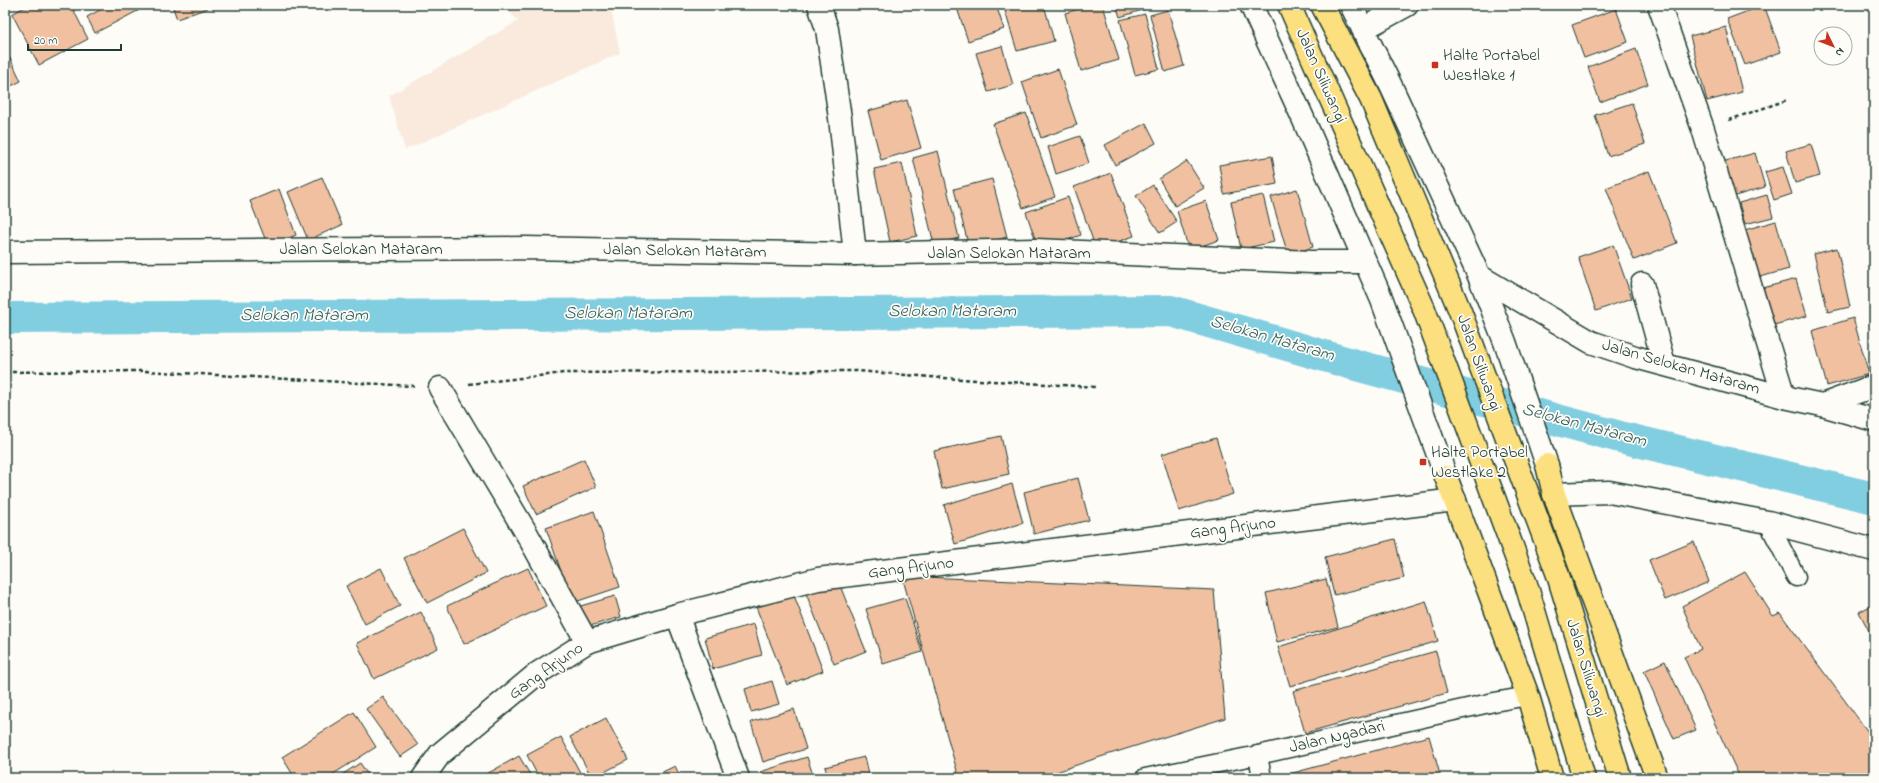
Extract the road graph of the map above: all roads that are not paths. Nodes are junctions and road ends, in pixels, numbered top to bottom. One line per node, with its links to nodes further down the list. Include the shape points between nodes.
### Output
1 (819, 5): 10 (street, via 827,30 840,118)
2 (1251, 5): 11 (street, via 1302,116)
3 (1289, 5): 36 (highway, Jalan Siliwangi, via 1424,309 1526,584)
4 (1322, 5): 37 (highway, Jalan Siliwangi, via 1371,100 1460,311 1558,575)
5 (1351, 5): 8 (street)
6 (1407, 5): 8 (street)
7 (1665, 6): 17 (street)
8 (1363, 29): 12 (street)
9 (5, 252): 10 (street, Jalan Selokan Mataram, via 525,248)
10 (855, 254): 11 (street, Jalan Selokan Mataram, via 1036,250)
11 (1364, 262): 21 (street, via 1382,300)
12 (1479, 276): 14 (street, Jalan Selokan Mataram, via 1592,342); 20 (street, via 1505,342)
13 (1642, 284): 14 (street)
14 (1664, 364): 17 (street, Jalan Selokan Mataram)
15 (1874, 386): 18 (street)
16 (440, 388): 28 (street, via 527,534)
17 (1784, 397): 18 (street, Jalan Selokan Mataram)
18 (1822, 405): 19 (street, Jalan Selokan Mataram)
19 (1874, 420)
20 (1547, 465): 22 (highway)
21 (1446, 477): 23 (highway)
22 (1554, 494): 24 (street, via 1609,492); 38 (highway)
23 (1455, 500): 27 (street, Gang Arjuno, via 818,579); 29 (highway)
24 (1768, 522): 25 (street); 26 (lane)
25 (1874, 550)
26 (1796, 577)
27 (677, 615): 28 (street, Gang Arjuno); 32 (street)
28 (586, 642): 31 (street, Gang Arjuno, via 538,673 440,754)
29 (1528, 696): 30 (lane, Jalan Ngadari); 35 (highway)
30 (1258, 755): 33 (lane, Jalan Ngadari); 34 (lane)
31 (423, 778)
32 (738, 778)
33 (1145, 778)
34 (1262, 778)
35 (1552, 778)
36 (1584, 778)
37 (1620, 778)
38 (1657, 778)

